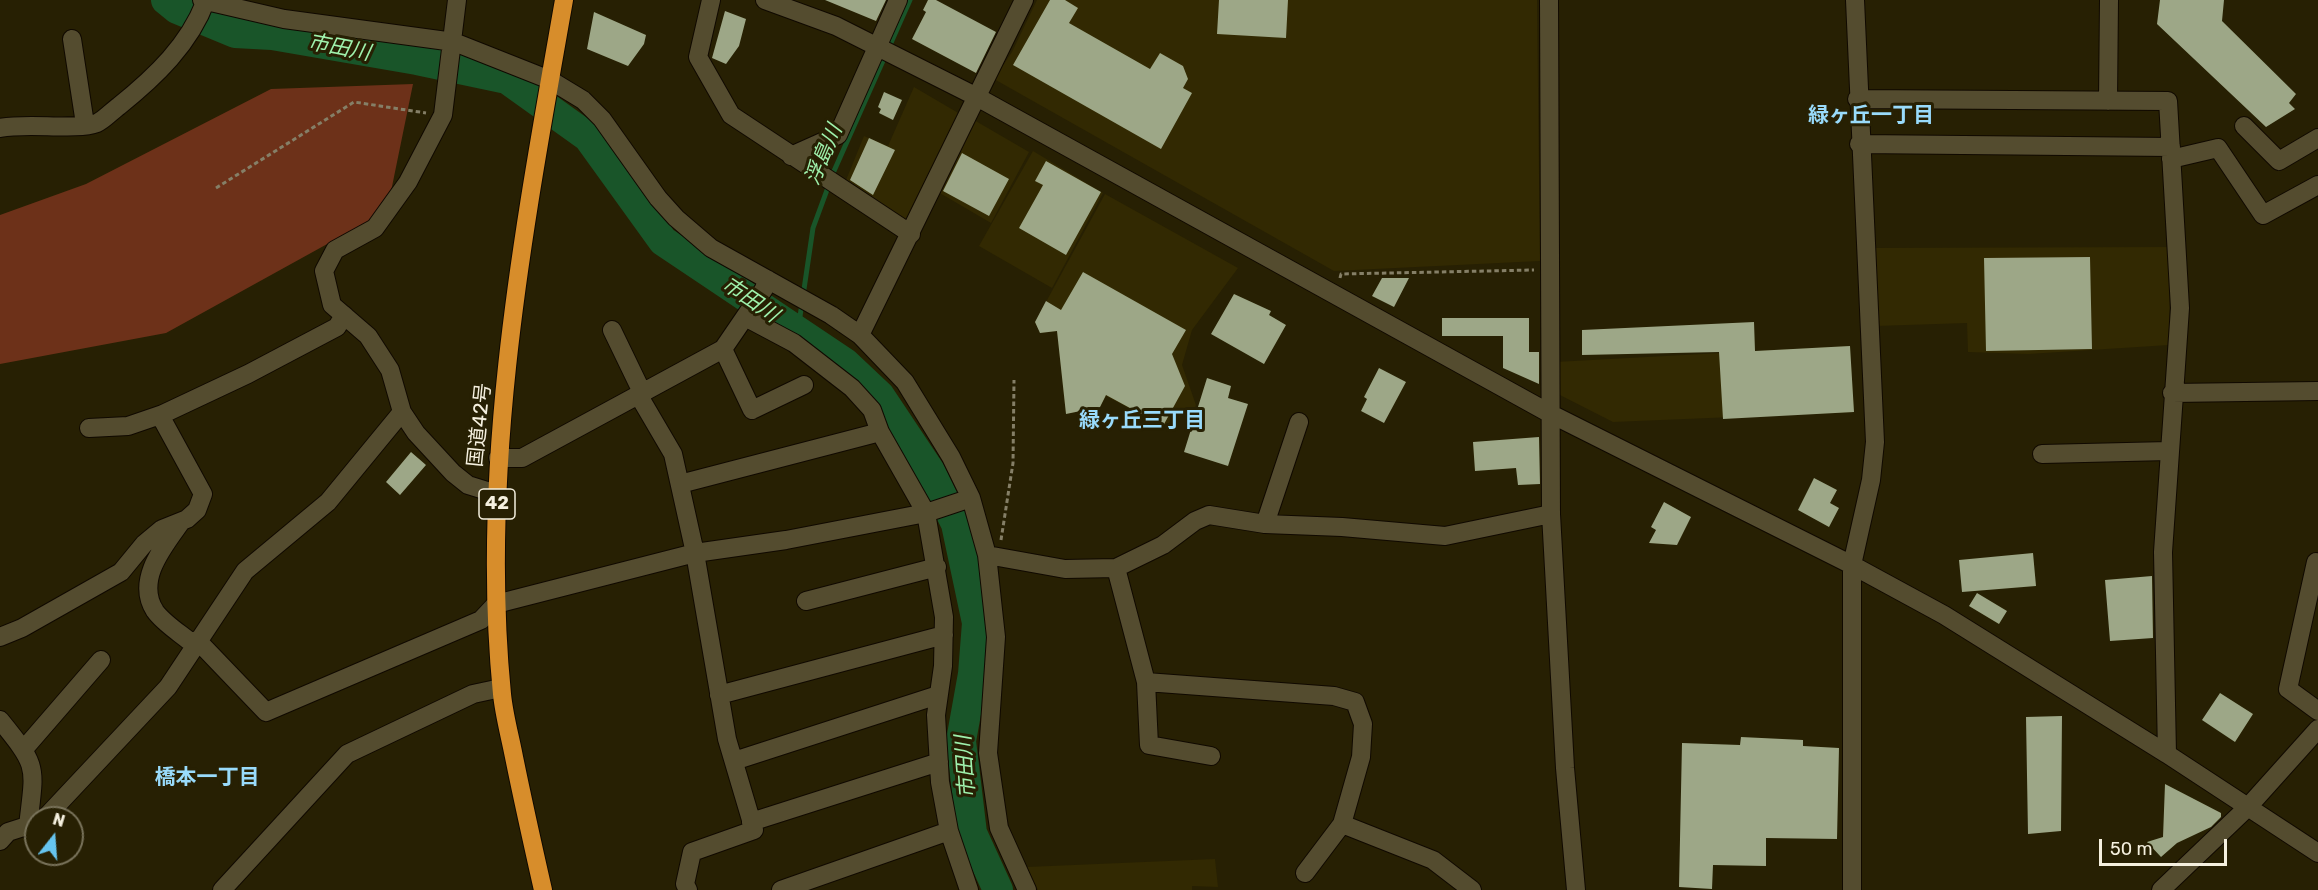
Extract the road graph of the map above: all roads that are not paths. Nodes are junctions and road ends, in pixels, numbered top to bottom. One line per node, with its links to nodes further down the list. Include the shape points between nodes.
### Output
1 (457, 0): 12 (street)
2 (564, 0): 14 (highway, 国道42号 / 42)
3 (711, 0): 24 (street, via 698,57 701,64 731,115)
4 (765, 0): 13 (street)
5 (898, 0): 13 (street)
6 (1024, 0): 15 (street)
7 (1549, 0): 38 (street)
8 (1855, 0): 16 (street)
9 (2109, 0): 17 (street)
10 (204, 2): 12 (street, via 285,19); 18 (street, via 188,38 140,89 97,123)
11 (72, 39): 18 (street)
12 (454, 45): 14 (street); 28 (street, via 443,115 408,182 375,228 335,250 324,271 332,305)
13 (878, 47): 15 (street); 24 (street, via 838,135)
14 (548, 86): 27 (street, via 583,100 602,119 676,218 711,248); 45 (highway, 国道42号 / 42, via 521,260)
15 (977, 97): 26 (street); 38 (street)
16 (1857, 99): 17 (street); 22 (street)
17 (2108, 101): 23 (street, via 2168,101)
18 (85, 124): 20 (street, via 17,124)
19 (2244, 126): 21 (street, via 2279,161)
20 (0, 128)
21 (2318, 138)
22 (1859, 144): 23 (street); 56 (street, via 1875,442 1871,480)
23 (2171, 153): 25 (street, via 2218,148 2263,214); 35 (street, via 2180,308)
24 (791, 156): 26 (street)
25 (2318, 184)
26 (910, 234): 31 (street)
27 (765, 284): 29 (street); 31 (street)
28 (344, 315): 37 (street, via 368,336 390,370); 39 (street, via 336,327)
29 (745, 317): 32 (street); 42 (street, via 794,343 852,388 872,410)
30 (612, 330): 36 (street, via 640,387)
31 (860, 335): 48 (street, via 905,382)
32 (723, 349): 33 (street, via 752,410); 36 (street)
33 (804, 385)
34 (2318, 391): 35 (street)
35 (2172, 393): 43 (street)
36 (639, 396): 45 (street, via 522,458); 46 (street, via 673,454)
37 (402, 412): 47 (street, via 453,473 468,485); 63 (street, via 328,502 245,571)
38 (1548, 413): 50 (street); 56 (street)
39 (163, 414): 41 (street, via 128,426); 51 (street, via 162,419 203,494 197,510)
40 (1299, 422): 52 (street)
41 (89, 428)
42 (880, 432): 46 (street); 49 (street)
43 (2169, 451): 44 (street); 73 (street, via 2163,552)
44 (2042, 454)
45 (498, 458): 47 (highway, 国道42号 / 42)
46 (680, 484): 53 (street)
47 (497, 494): 60 (highway, 国道42号 / 42)
48 (971, 498): 49 (street); 54 (street)
49 (926, 513): 53 (street); 57 (street)
50 (1551, 514): 52 (street, via 1445,536); 94 (street)
51 (182, 521): 62 (street, via 162,529 121,572 103,584); 63 (street, via 159,553 148,579 148,595 156,611)
52 (1265, 524): 58 (street, via 1209,515 1163,545)
53 (695, 553): 60 (street); 67 (street)
54 (993, 556): 58 (street, via 1065,569); 92 (street, via 996,638 988,753 999,828)
55 (2316, 562): 69 (street, via 2288,689)
56 (1852, 565): 73 (street, via 1944,615); 95 (street)
57 (937, 567): 59 (street); 61 (street)
58 (1116, 568): 65 (street)
59 (806, 601)
60 (496, 604): 63 (street, via 481,620 266,712); 66 (highway, 国道42号 / 42)
61 (944, 635): 67 (street); 68 (street)
62 (0, 637)
63 (196, 643): 78 (street, via 168,687)
64 (101, 660): 72 (street)
65 (1146, 681): 74 (street, via 1149,746); 81 (street, via 1334,696 1355,702 1363,724 1361,757)
66 (501, 688): 87 (street, via 474,694 347,754); 88 (highway, 国道42号 / 42)
67 (719, 695): 75 (street)
68 (938, 695): 75 (street); 76 (street)
69 (2318, 711)
70 (0, 720): 72 (street)
71 (2318, 729): 79 (street)
72 (24, 749): 77 (street, via 34,772)
73 (2167, 754): 79 (street)
74 (1211, 756)
75 (734, 761): 80 (street)
76 (939, 762): 80 (street); 83 (street)
77 (33, 806)
78 (57, 806)
79 (2248, 807): 85 (street); 96 (street)
80 (751, 822): 89 (street, via 754,830 692,852 685,884)
81 (1342, 824): 86 (street); 93 (street, via 1433,860)
82 (24, 828): 84 (street)
83 (948, 831): 90 (street); 91 (street)
84 (3, 835)
85 (2318, 854)
86 (1305, 873)
87 (222, 890)
88 (543, 890)
89 (688, 890)
90 (782, 890)
91 (969, 890)
92 (1027, 890)
93 (1472, 890)
94 (1576, 890)
95 (1852, 890)
96 (2161, 890)

